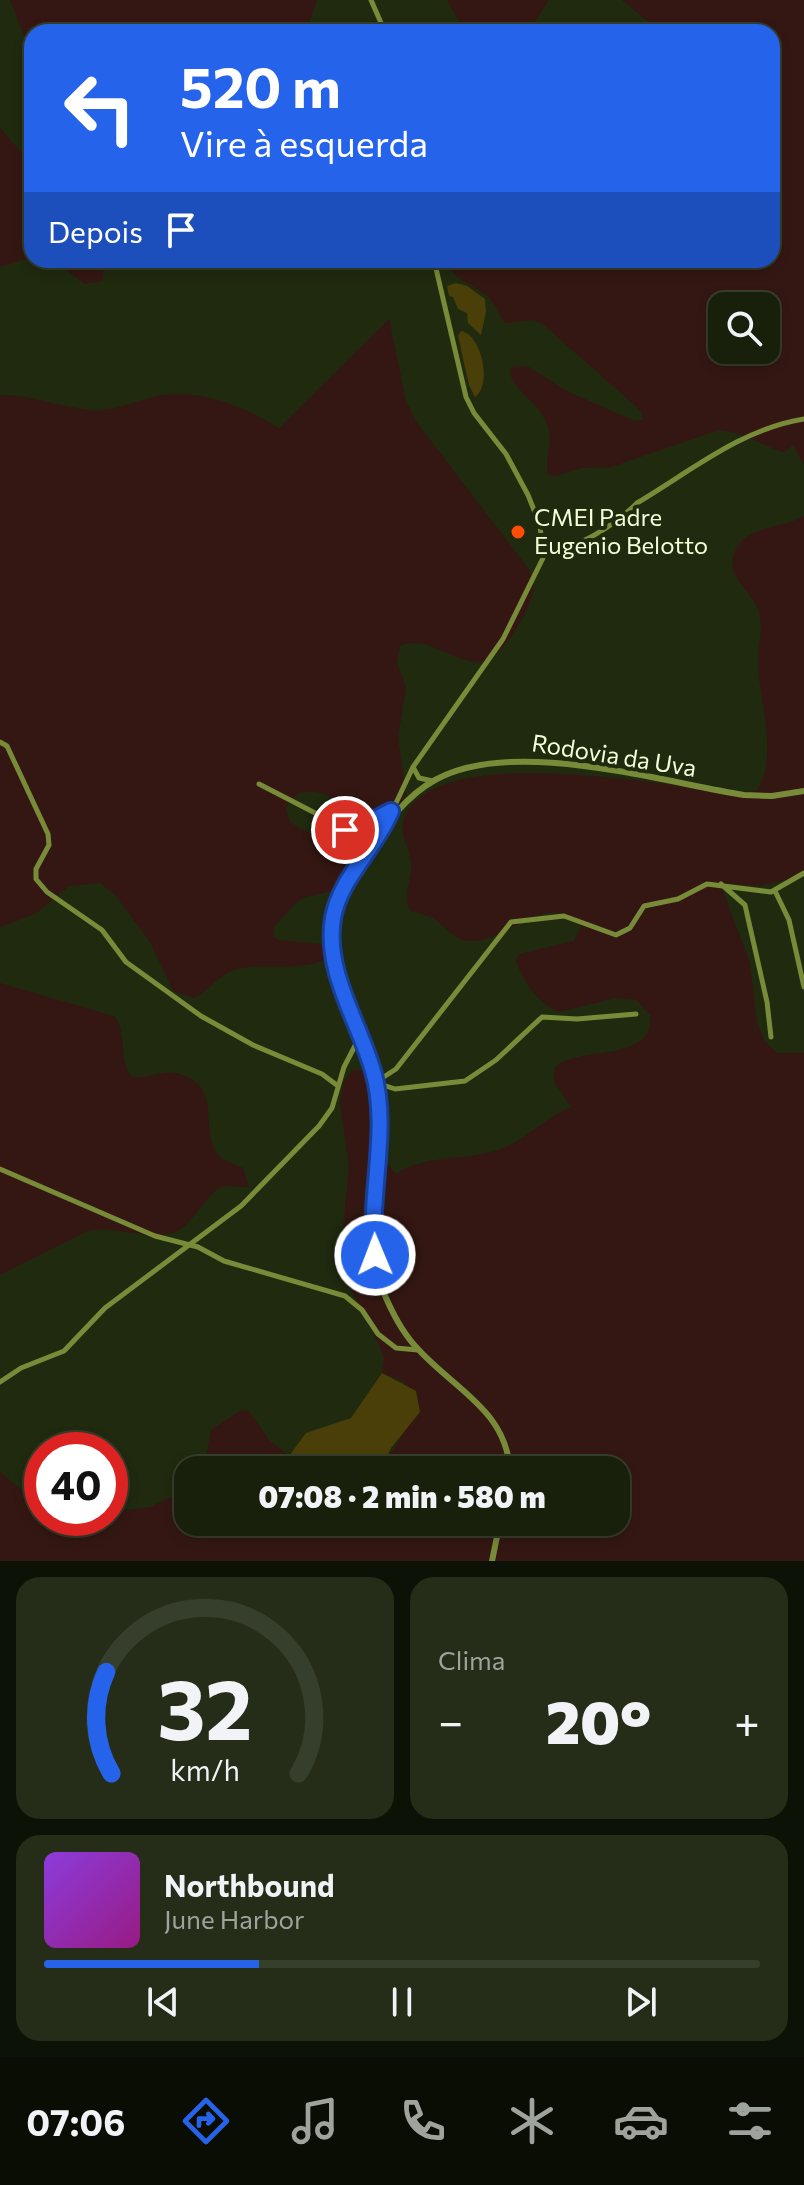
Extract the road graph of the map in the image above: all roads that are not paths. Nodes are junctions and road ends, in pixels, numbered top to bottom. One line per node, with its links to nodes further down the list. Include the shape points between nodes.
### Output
1 (371, 0): 2 (street)
2 (382, 24)
3 (436, 268): 5 (street, via 466,397 528,495)
4 (804, 419): 5 (street, via 747,435 637,503 622,518 578,541)
5 (544, 550): 7 (street, via 503,639)
6 (0, 742): 21 (street, via 7,746 48,834 49,845 36,869 36,879 47,892 102,930 126,962 201,1016)
7 (413, 767): 8 (street, via 419,778); 11 (street)
8 (433, 781): 10 (street, Rodovia da Uva, via 470,766 513,759 744,795); 12 (street, Rodovia da Uva)
9 (259, 784): 11 (street, via 350,831)
10 (804, 791)
11 (391, 811): 12 (street)
12 (386, 824): 18 (street, Rodovia da Uva, via 342,892 333,921 334,957)
13 (804, 873): 15 (street)
14 (720, 884): 15 (street); 19 (street, via 745,905); 20 (street, via 702,885 678,899 644,906 626,931 616,935 564,916 511,922 396,1069)
15 (775, 891): 16 (street, via 789,920)
16 (804, 987)
17 (636, 1014): 20 (street, via 542,1017 465,1081 395,1089)
18 (360, 1036): 20 (street, Rodovia da Uva); 21 (street)
19 (771, 1037)
20 (376, 1082): 24 (street, Rodovia da Uva, via 375,1255 389,1305)
21 (338, 1086): 23 (street, via 332,1108 319,1126 228,1218)
22 (0, 1169): 23 (street)
23 (186, 1247): 24 (street, via 345,1296 396,1348); 25 (street, via 105,1308 64,1351)
24 (418, 1350): 26 (street, Rodovia da Uva, via 493,1419)
25 (0, 1382)
26 (508, 1456)
27 (497, 1536): 28 (street)
28 (492, 1561)

